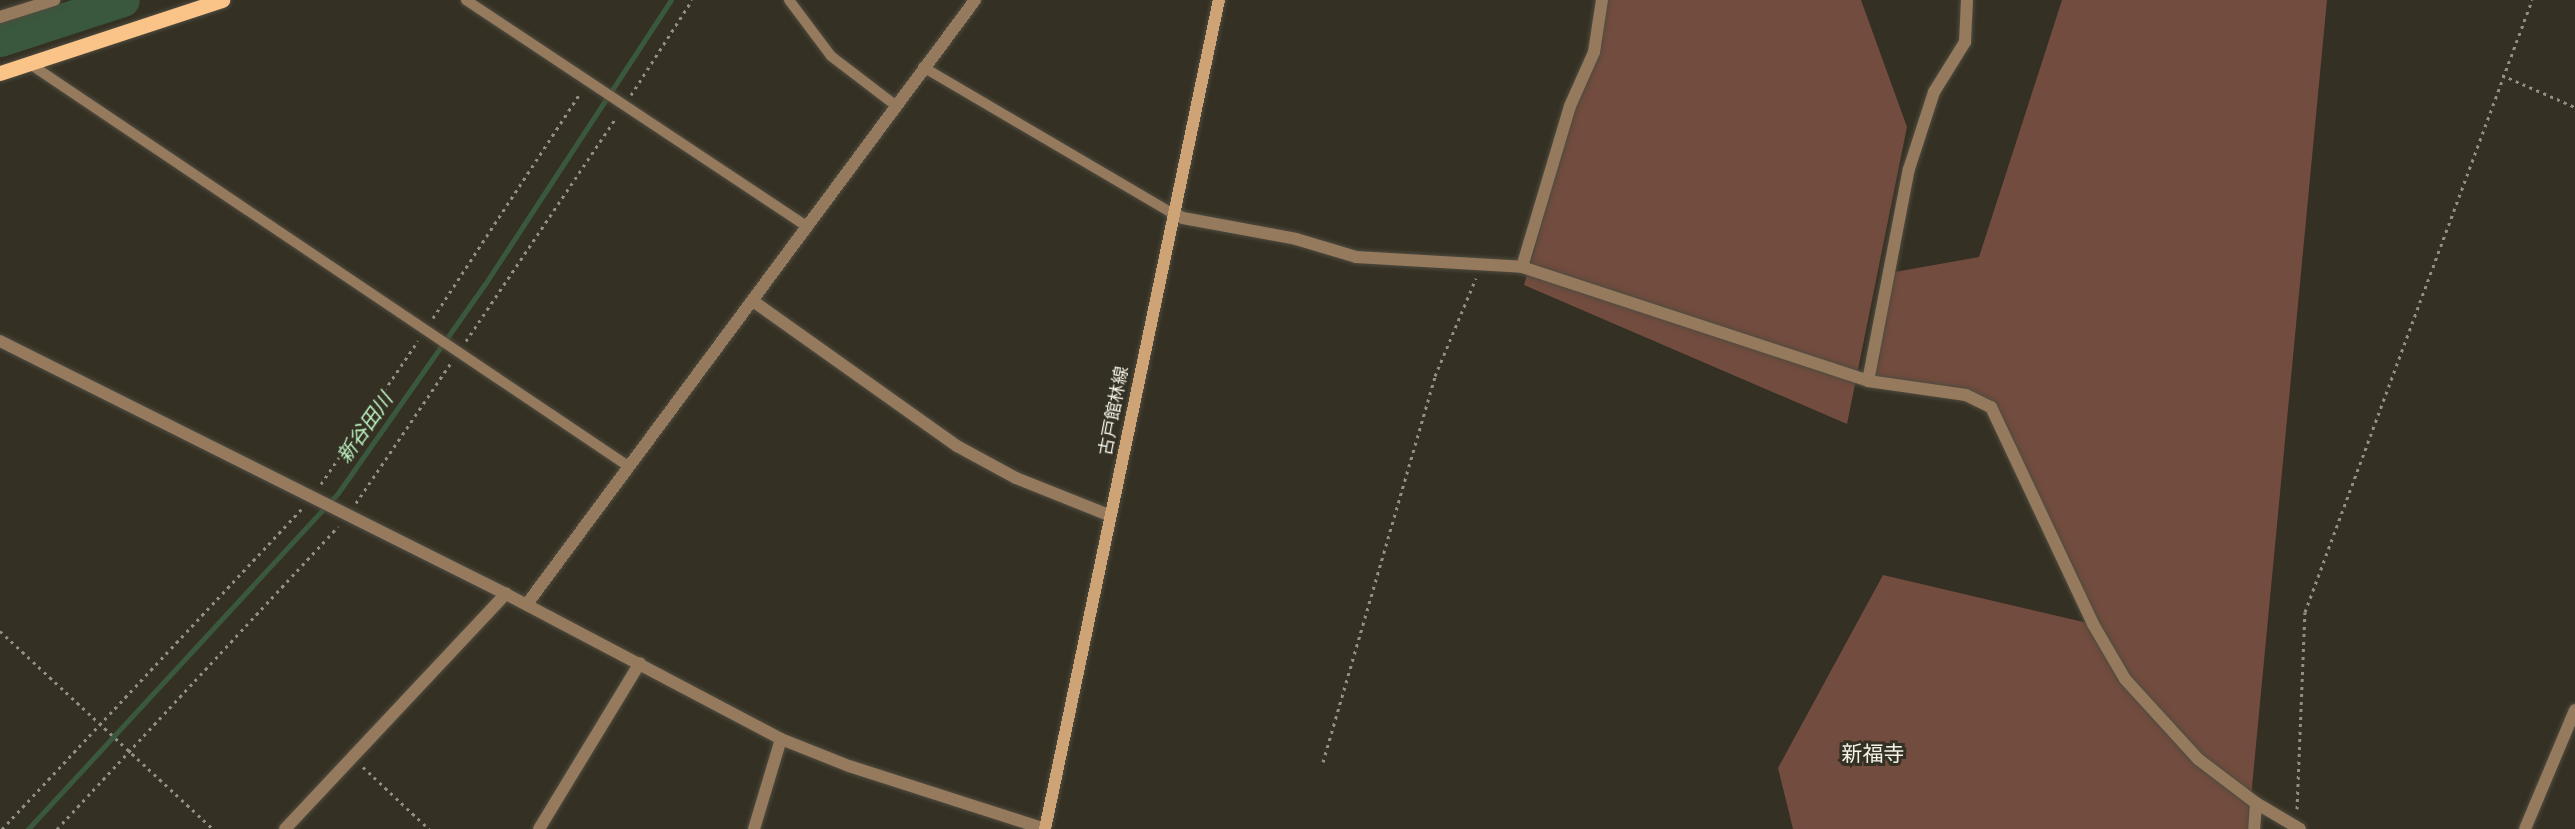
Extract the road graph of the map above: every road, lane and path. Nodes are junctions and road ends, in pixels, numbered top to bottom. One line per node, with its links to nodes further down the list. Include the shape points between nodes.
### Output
1 (54, 0): 11 (street)
2 (222, 0): 12 (main road)
3 (466, 0): 16 (lane)
4 (692, 0): 17 (path)
5 (789, 0): 18 (lane, via 831,56)
6 (975, 0): 13 (street)
7 (1219, 0): 20 (main road, 古戸館林線)
8 (1602, 0): 23 (street, via 1594,52 1570,106)
9 (1967, 0): 28 (street, via 1965,42 1934,92 1909,169)
10 (2532, 0): 15 (path)
11 (0, 17)
12 (30, 64): 14 (main road); 25 (lane)
13 (923, 67): 18 (street); 20 (lane)
14 (0, 73)
15 (2502, 75): 19 (path); 45 (path, via 2305,612)
16 (593, 84): 17 (lane); 25 (path)
17 (621, 103): 21 (lane); 27 (path)
18 (895, 105): 21 (street)
19 (2575, 107)
20 (1172, 213): 22 (street, via 1296,239 1356,257); 33 (main road, 古戸館林線)
21 (806, 226): 24 (street)
22 (1482, 265): 23 (street); 43 (path, via 1435,376)
23 (1522, 267): 28 (street)
24 (753, 301): 29 (street); 33 (street, via 957,446 1016,478)
25 (428, 332): 27 (lane); 30 (path)
26 (0, 341): 30 (street)
27 (455, 350): 29 (lane); 32 (path)
28 (1869, 381): 44 (street, via 1966,395 1991,407 2093,624 2125,679 2198,759)
29 (628, 466): 35 (street)
30 (314, 498): 32 (street)
31 (301, 508): 39 (path)
32 (344, 512): 34 (street); 41 (path)
33 (1111, 516): 53 (main road, 古戸館林線)
34 (506, 594): 35 (street); 42 (street)
35 (527, 604): 37 (street)
36 (0, 631): 39 (path)
37 (640, 663): 40 (street); 51 (street)
38 (2575, 710): 55 (street)
39 (100, 724): 41 (path); 46 (path)
40 (781, 739): 52 (street); 53 (street, via 860,770)
41 (130, 752): 47 (path); 48 (path)
42 (353, 757): 49 (street); 50 (path)
43 (1323, 762)
44 (2256, 803): 45 (street); 54 (street)
45 (2298, 828)
46 (2, 829)
47 (57, 829)
48 (213, 829)
49 (285, 829)
50 (429, 829)
51 (539, 829)
52 (754, 829)
53 (1045, 829)
54 (2254, 829)
55 (2525, 829)

